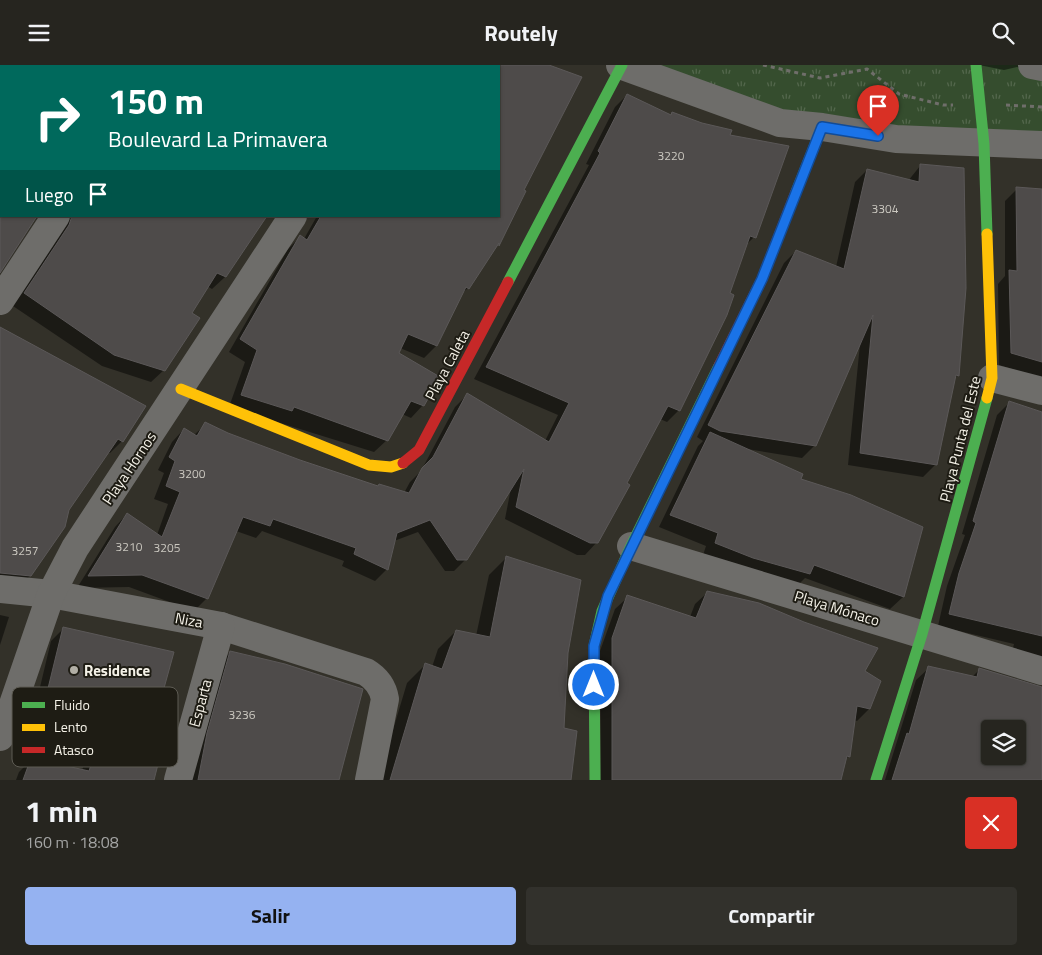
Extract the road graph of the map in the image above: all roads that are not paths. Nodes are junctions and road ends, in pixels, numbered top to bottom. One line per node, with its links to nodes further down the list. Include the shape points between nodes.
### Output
1 (621, 65): 5 (street, via 780,123); 12 (street, Playa Caleta, via 419,449 411,457 395,468 369,465)
2 (976, 65): 6 (street, Playa Punta del Este)
3 (1032, 65): 4 (street)
4 (1042, 67)
5 (822, 127): 6 (street, via 896,139); 14 (street, via 762,279)
6 (984, 144): 7 (street); 11 (street, Playa Punta del Este)
7 (1042, 145)
8 (55, 217): 10 (street)
9 (292, 217): 12 (street, Playa Hornos)
10 (0, 301)
11 (992, 378): 13 (street); 18 (street, Playa Punta del Este)
12 (181, 389): 16 (street, Playa Hornos, via 75,548)
13 (1042, 391)
14 (631, 546): 18 (street, Playa Mónaco); 25 (street, via 602,611 594,646)
15 (0, 589): 16 (street, Niza)
16 (51, 594): 17 (street, Niza); 20 (street, Playa Hornos)
17 (221, 625): 23 (street, Esparta); 24 (street, Niza, via 372,676 384,691 384,708)
18 (922, 634): 19 (street, Playa Mónaco); 26 (street, Playa Punta del Este)
19 (1042, 671)
20 (19, 687)
21 (12, 707): 22 (street, Playa Hornos)
22 (0, 737)
23 (178, 780)
24 (369, 780)
25 (594, 780)
26 (876, 780)

